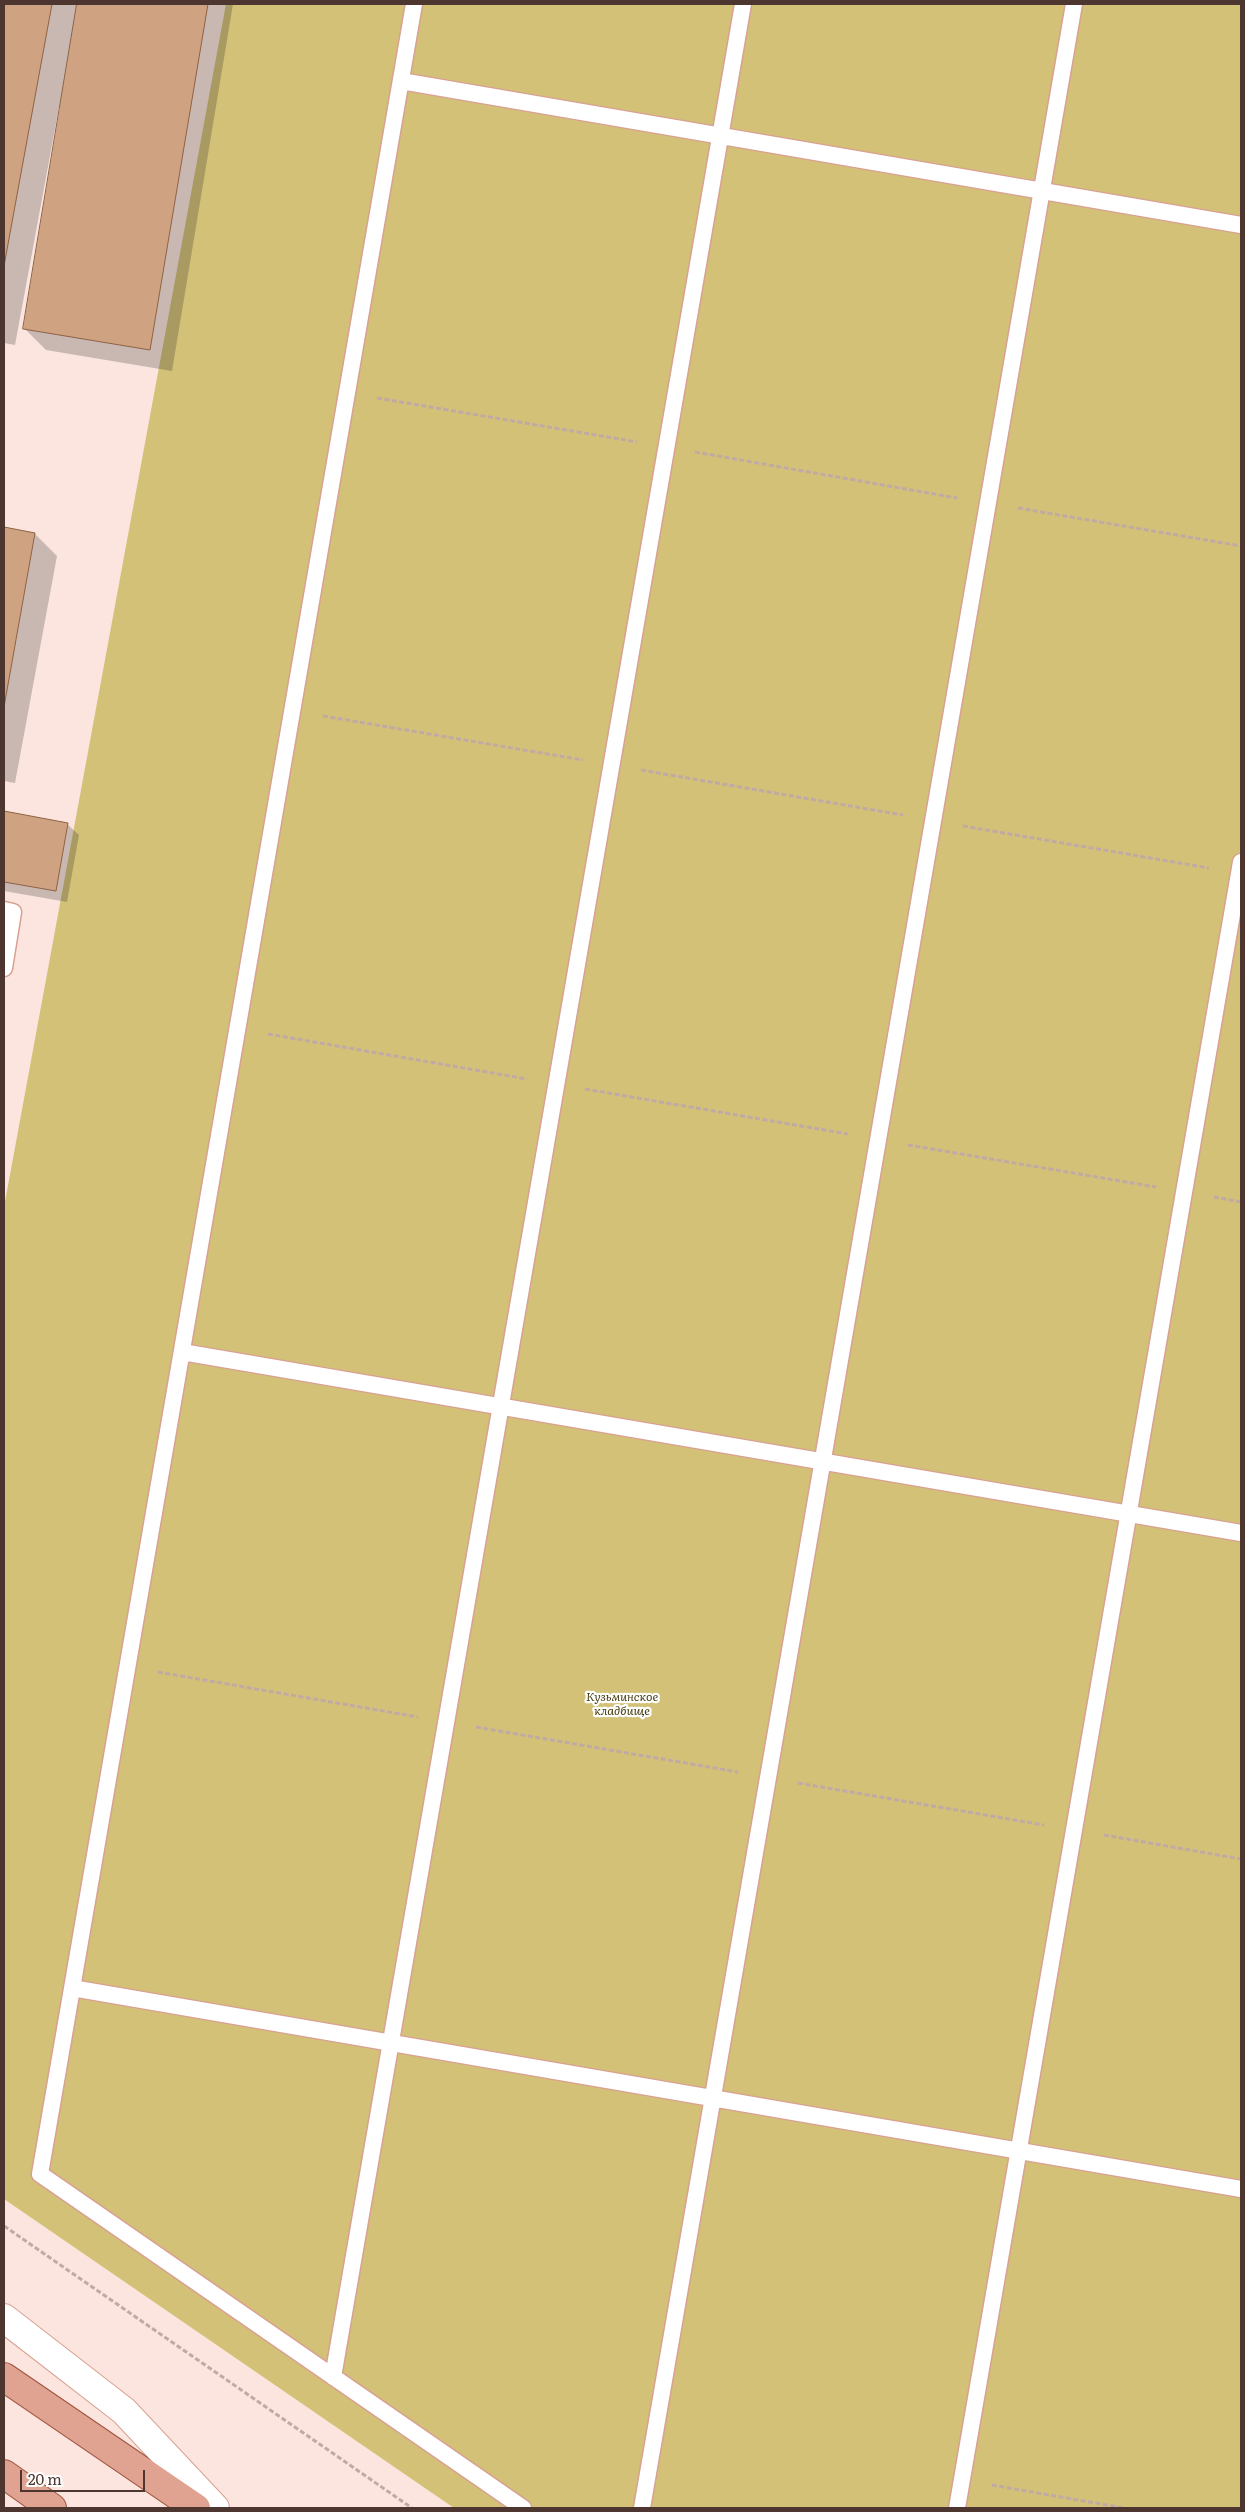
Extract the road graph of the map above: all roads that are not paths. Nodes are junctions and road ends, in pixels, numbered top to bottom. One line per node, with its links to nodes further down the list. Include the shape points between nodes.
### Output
1 (414, 4): 4 (lane)
2 (743, 4): 5 (lane)
3 (1074, 4): 6 (lane)
4 (401, 81): 5 (lane); 11 (lane)
5 (720, 136): 6 (lane); 12 (lane)
6 (1042, 191): 7 (lane); 13 (lane)
7 (1241, 225)
8 (1240, 868): 14 (lane)
9 (4, 910): 10 (lane, via 13,912)
10 (4, 968)
11 (182, 1352): 12 (lane); 16 (lane)
12 (500, 1406): 13 (lane); 17 (lane)
13 (822, 1461): 14 (lane); 18 (lane)
14 (1128, 1514): 15 (lane); 19 (lane)
15 (1241, 1533)
16 (72, 1988): 17 (lane); 23 (lane, via 40,2174)
17 (390, 2043): 18 (lane); 23 (lane)
18 (713, 2098): 19 (lane); 30 (lane)
19 (1018, 2150): 20 (lane); 31 (lane)
20 (1241, 2189)
21 (4, 2318): 28 (main road, via 124,2411)
22 (4, 2377): 27 (main road)
23 (333, 2377): 29 (lane)
24 (4, 2474): 26 (main road)
25 (4, 2484): 26 (main road)
26 (43, 2502)
27 (196, 2508)
28 (215, 2508)
29 (523, 2508)
30 (642, 2508)
31 (957, 2508)

